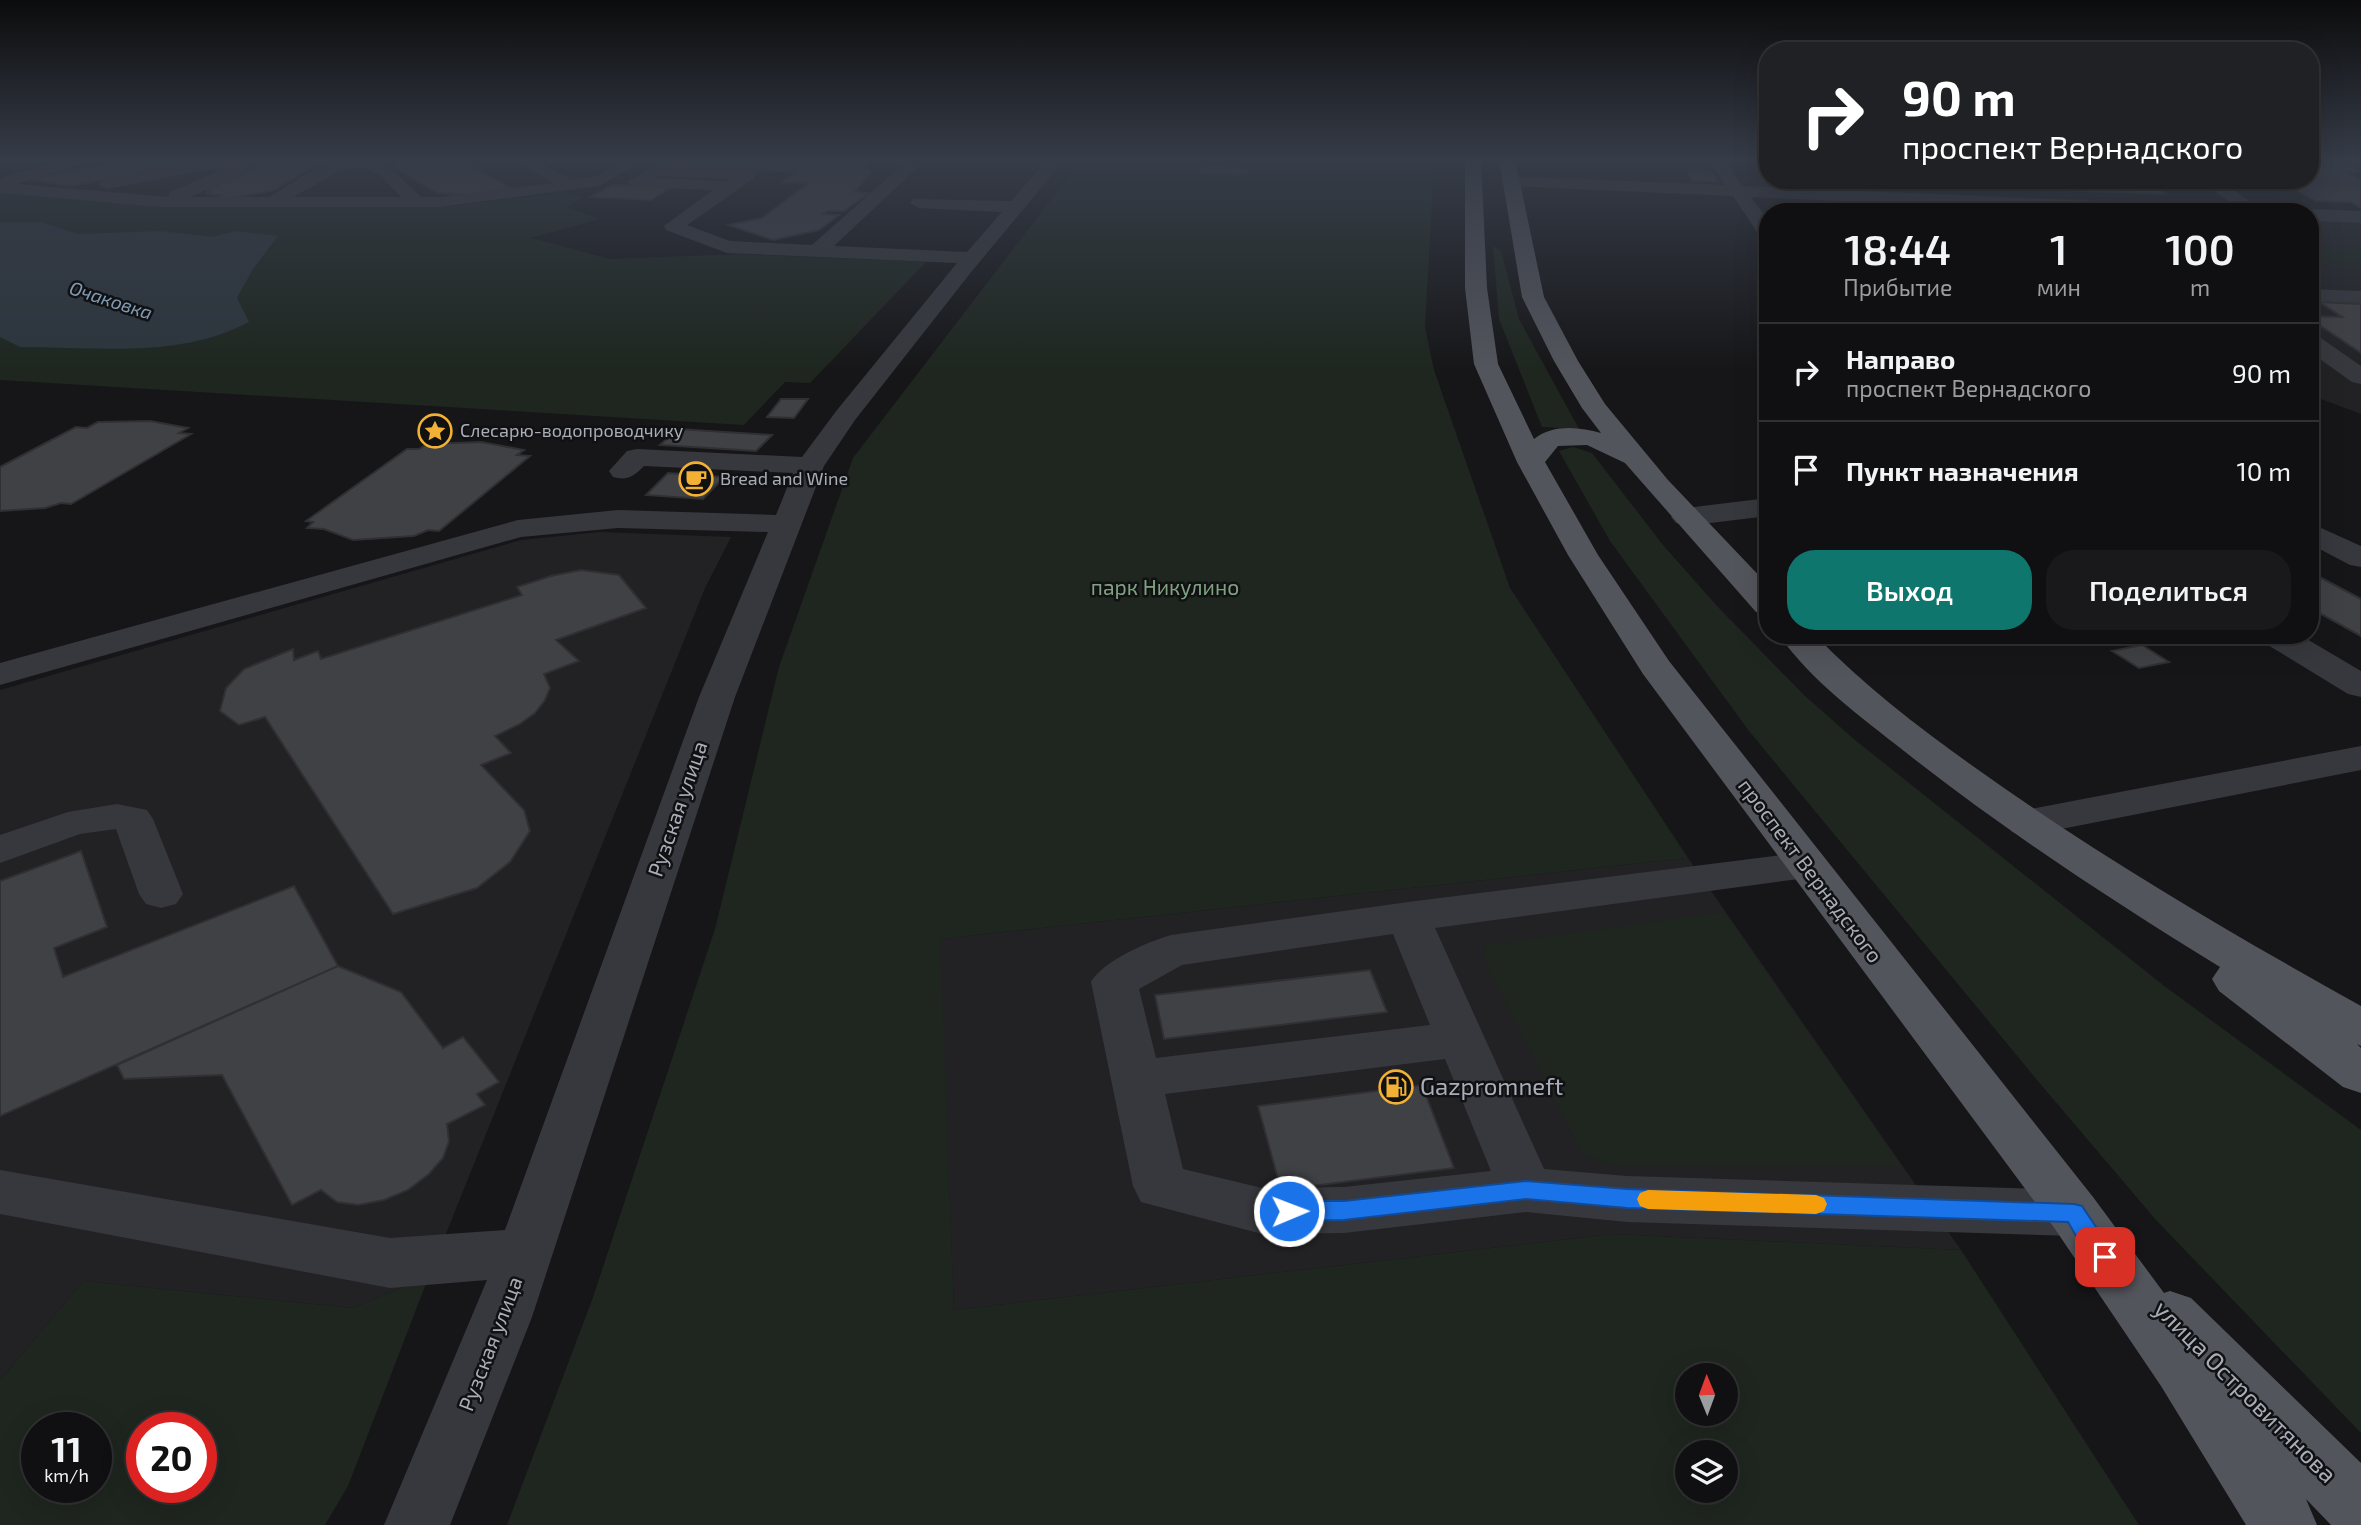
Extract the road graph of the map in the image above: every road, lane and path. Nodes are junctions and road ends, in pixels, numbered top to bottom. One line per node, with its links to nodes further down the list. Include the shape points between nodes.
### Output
1 (684, 230): 6 (street, via 727,247)
2 (840, 230): 6 (street)
3 (996, 230): 7 (street, Рузская улица)
4 (1475, 230): 15 (main road, проспект Вернадского, via 1476,288 1486,364)
5 (1520, 230): 14 (main road, via 1533,297 1595,408)
6 (817, 251): 7 (street)
7 (973, 258): 13 (street, Рузская улица)
8 (2319, 295): 9 (street)
9 (2361, 297)
10 (2319, 347): 11 (street)
11 (2361, 377)
12 (764, 443): 13 (street)
13 (817, 456): 16 (street, via 637,457); 19 (street, Рузская улица)
14 (1636, 459): 15 (main road, via 1602,440 1563,436 1536,448); 18 (main road)
15 (1531, 462): 30 (main road, проспект Вернадского, via 1583,555 1655,667)
16 (624, 471)
17 (1759, 508): 18 (street)
18 (1686, 517): 22 (main road)
19 (786, 524): 25 (street, via 557,521); 40 (street, Рузская улица, via 717,697)
20 (2319, 537): 21 (street)
21 (2361, 558)
22 (1759, 595)
23 (1804, 644): 28 (main road, via 1832,674 1898,729)
24 (2290, 644): 26 (street)
25 (0, 674)
26 (2361, 686)
27 (2361, 758): 28 (street)
28 (2026, 823): 33 (main road, via 2199,933); 35 (main road)
29 (0, 850): 31 (street, via 88,819 116,815 133,819)
30 (1807, 866): 32 (street); 39 (main road, проспект Вернадского)
31 (161, 894)
32 (1408, 917): 34 (street); 36 (street, via 1171,951 1115,982)
33 (2361, 1028)
34 (1460, 1039): 36 (street); 37 (street)
35 (2361, 1074)
36 (1136, 1079): 37 (street, via 1160,1186 1262,1212 1344,1210)
37 (1526, 1190): 39 (street, via 1627,1199)
38 (0, 1192): 40 (street, via 390,1263)
39 (2074, 1213): 41 (main road, улица Островитянова, via 2195,1344); 43 (main road, проспект Вернадского, via 2182,1366)
40 (526, 1253): 42 (street, Рузская улица)
41 (2361, 1509)
42 (417, 1525)
43 (2284, 1525)

